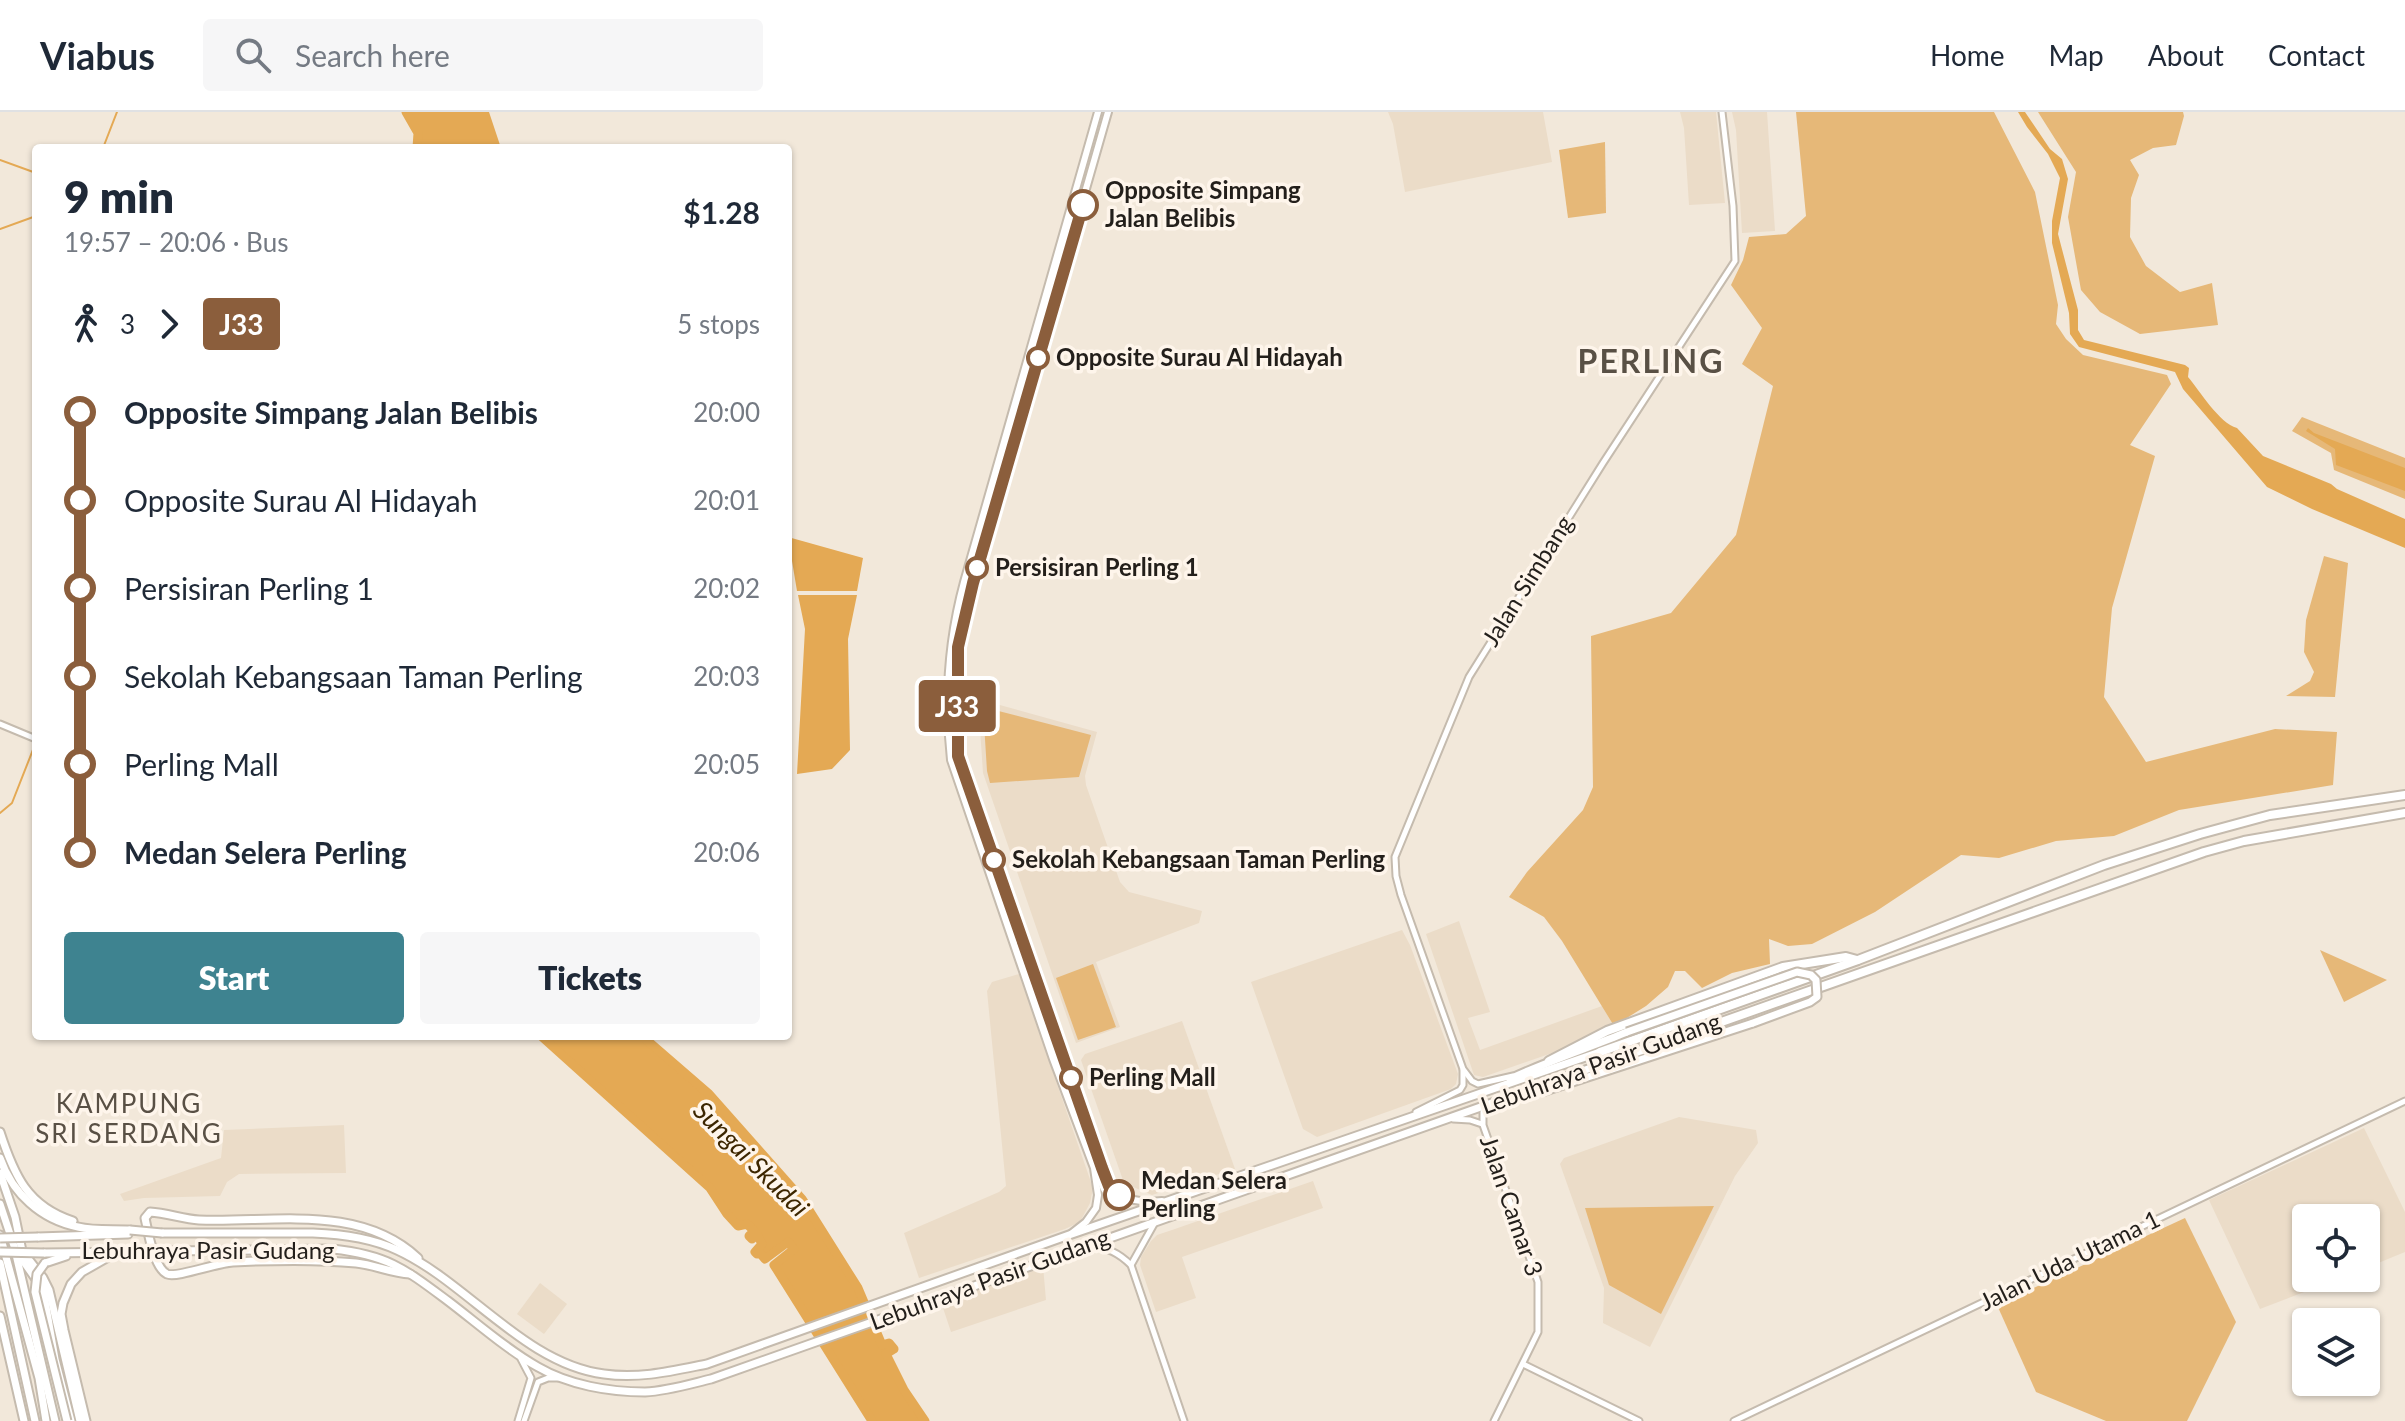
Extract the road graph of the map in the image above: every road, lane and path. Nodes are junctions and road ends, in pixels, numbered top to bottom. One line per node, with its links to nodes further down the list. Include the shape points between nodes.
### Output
1 (1098, 112): 29 (main road, via 964,582 948,673 951,760 1094,1168 1096,1208)
2 (1108, 112): 24 (main road, via 958,647 958,756 1109,1186 1140,1202)
3 (1722, 112): 12 (street, Jalan Simbang, via 1735,261 1469,677 1395,857 1401,895)
4 (0, 724): 5 (street)
5 (32, 737)
6 (2405, 795): 8 (highway, Lebuhraya Pasir Gudang, via 2270,815 2200,834 2104,865)
7 (2405, 813): 11 (highway, Lebuhraya Pasir Gudang, via 2204,852)
8 (1858, 960): 9 (highway, Lebuhraya Pasir Gudang); 10 (highway, via 1846,957 1783,967 1607,1031)
9 (1600, 1052): 16 (highway, Lebuhraya Pasir Gudang)
10 (1549, 1061): 13 (highway); 15 (highway, bridge, via 1797,972 1816,980 1817,997 1810,1002)
11 (1605, 1063): 14 (highway, Lebuhraya Pasir Gudang)
12 (1463, 1069): 13 (street, via 1478,1084); 19 (street, via 1460,1090)
13 (1522, 1074): 16 (highway)
14 (1509, 1095): 15 (highway); 18 (highway, Lebuhraya Pasir Gudang)
15 (1527, 1095): 20 (street, via 1486,1109)
16 (1472, 1097): 19 (highway, Lebuhraya Pasir Gudang)
17 (2405, 1101): 54 (street, Jalan Uda Utama 1)
18 (1449, 1119): 20 (street); 26 (highway, Lebuhraya Pasir Gudang)
19 (1401, 1120): 24 (highway, Lebuhraya Pasir Gudang)
20 (1483, 1125): 42 (street, Jalan Camar 3, via 1538,1282 1539,1327)
21 (0, 1132): 27 (highway, via 13,1170 32,1196 62,1217)
22 (0, 1158): 27 (highway, via 18,1192 38,1210 68,1225)
23 (0, 1173): 49 (highway, via 22,1251 49,1290)
24 (1178, 1199): 29 (highway, Lebuhraya Pasir Gudang)
25 (0, 1204): 31 (highway)
26 (1155, 1221): 32 (highway, Lebuhraya Pasir Gudang); 38 (street)
27 (110, 1229): 28 (highway)
28 (130, 1232): 30 (highway, Lebuhraya Pasir Gudang, bridge); 37 (highway, Lebuhraya Pasir Gudang, bridge, via 335,1234 380,1243)
29 (1069, 1235): 37 (highway, Lebuhraya Pasir Gudang, via 696,1367 651,1376 603,1374 551,1357)
30 (1, 1238): 46 (highway)
31 (14, 1246): 47 (highway); 48 (highway, bridge, via 43,1289)
32 (1077, 1249): 38 (street, via 1109,1250); 43 (highway, Lebuhraya Pasir Gudang, via 711,1379 654,1391 620,1391)
33 (0, 1252): 34 (highway, Lebuhraya Pasir Gudang, bridge)
34 (84, 1252): 35 (highway, Lebuhraya Pasir Gudang); 48 (highway, bridge, via 45,1263 35,1292)
35 (117, 1252): 39 (highway, Lebuhraya Pasir Gudang, bridge, via 347,1251 382,1258); 49 (highway, via 82,1272 63,1303)
36 (0, 1263): 45 (highway)
37 (422, 1264): 39 (highway, via 413,1253 373,1231 326,1219 196,1220 150,1212 145,1218 158,1267 177,1276 224,1263 324,1260)
38 (1131, 1265): 51 (street)
39 (412, 1274): 41 (highway, Lebuhraya Pasir Gudang)
40 (0, 1317): 44 (highway)
41 (515, 1351): 43 (highway, Lebuhraya Pasir Gudang); 50 (street, via 531,1378)
42 (1523, 1364): 52 (street, Jalan Camar 3); 53 (street)
43 (563, 1378): 50 (street, via 538,1382)
44 (25, 1421)
45 (35, 1421)
46 (46, 1421)
47 (55, 1421)
48 (69, 1421)
49 (83, 1421)
50 (521, 1421)
51 (1184, 1421)
52 (1494, 1421)
53 (1639, 1421)
54 (1734, 1421)

